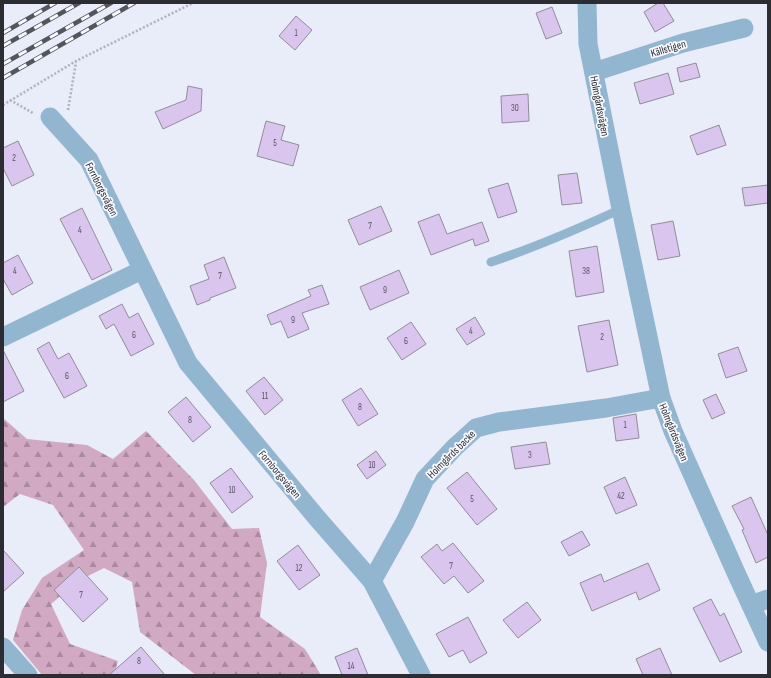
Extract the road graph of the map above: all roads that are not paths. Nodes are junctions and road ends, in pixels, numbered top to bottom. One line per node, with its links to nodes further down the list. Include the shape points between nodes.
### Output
1 (587, 3): 3 (street, Holmgårdsvägen, via 588,44)
2 (744, 28): 3 (street, Källstigen, via 683,43)
3 (594, 72): 5 (street, Holmgårdsvägen)
4 (50, 117): 7 (street, Fornborgsvägen, via 89,160)
5 (621, 209): 6 (lane, via 570,233); 9 (street, Holmgårdsvägen)
6 (491, 262)
7 (142, 270): 8 (street); 10 (street, Fornborgsvägen, via 188,363)
8 (3, 338)
9 (661, 398): 10 (street, Holmgårds backe, via 499,422 476,428 454,447 425,479); 11 (street, Holmgårdsvägen, via 671,427)
10 (372, 582): 15 (street, Fornborgsvägen)
11 (759, 602): 12 (street, Holmgårdsvägen)
12 (768, 642)
13 (3, 647): 14 (street)
14 (28, 675)
15 (421, 675)

